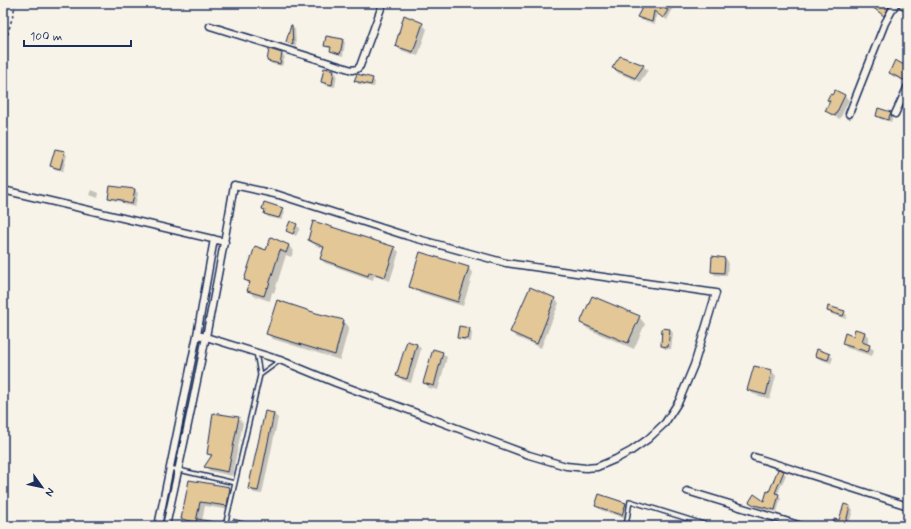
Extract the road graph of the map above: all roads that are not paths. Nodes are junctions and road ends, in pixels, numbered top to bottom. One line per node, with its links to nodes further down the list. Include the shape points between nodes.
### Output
1 (383, 3): 3 (street, via 360,66 352,70)
2 (896, 3): 5 (street, via 885,23)
3 (210, 26)
4 (908, 86): 6 (street)
5 (849, 114)
6 (895, 114)
7 (3, 190): 8 (street)
8 (214, 239): 9 (street); 10 (street)
9 (224, 242): 11 (street); 13 (street, via 234,185 279,195 407,236 506,263 716,293 694,365 679,401 665,423 631,451 597,467 566,466 529,455)
10 (197, 335): 11 (street); 16 (street)
11 (206, 337): 12 (street); 17 (street)
12 (256, 352): 13 (street); 14 (lane)
13 (280, 360): 14 (lane)
14 (260, 376): 18 (lane)
15 (754, 457): 20 (street)
16 (170, 468): 17 (lane); 21 (street)
17 (179, 470): 18 (lane); 22 (street)
18 (235, 483): 23 (lane)
19 (687, 490): 26 (street)
20 (908, 506)
21 (158, 526)
22 (166, 526)
23 (226, 526)
24 (626, 526): 25 (lane, via 630,501)
25 (710, 526)
26 (802, 526)

